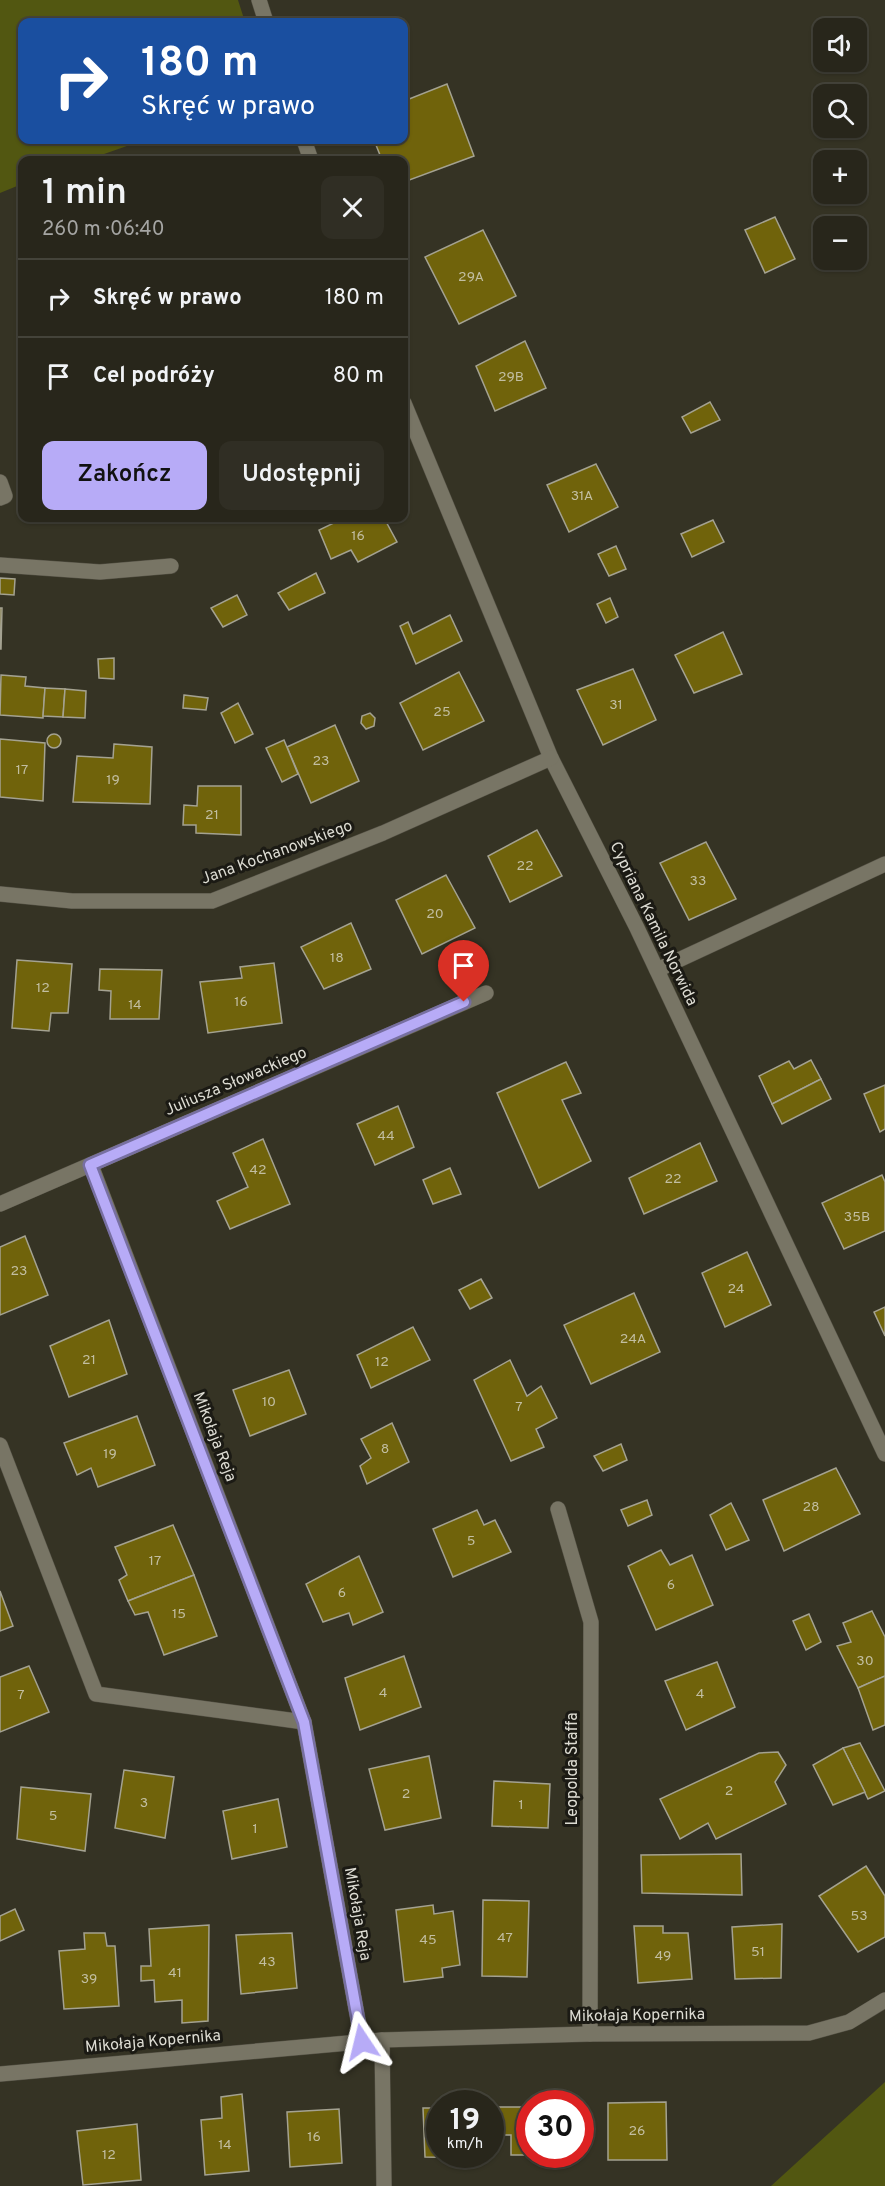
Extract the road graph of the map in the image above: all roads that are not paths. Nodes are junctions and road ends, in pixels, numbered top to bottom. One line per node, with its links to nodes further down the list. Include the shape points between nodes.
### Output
1 (259, 0): 2 (street)
2 (265, 18)
3 (408, 414): 8 (street, Cypriana Kamila Norwida)
4 (0, 482): 5 (street, via 5,496)
5 (0, 498)
6 (0, 565): 7 (street, via 100,572)
7 (171, 566)
8 (551, 758): 10 (street, Jana Kochanowskiego, via 383,833 212,901 72,901); 11 (street, Cypriana Kamila Norwida)
9 (885, 864): 11 (street)
10 (0, 894)
11 (657, 970): 16 (street, Cypriana Kamila Norwida)
12 (486, 993): 13 (street, Juliusza Słowackiego)
13 (90, 1165): 14 (street, Juliusza Słowackiego); 18 (street, Mikołaja Reja)
14 (0, 1204)
15 (0, 1445): 18 (street, via 96,1694)
16 (885, 1454)
17 (558, 1509): 20 (street, Leopolda Staffa, via 591,1622)
18 (304, 1722): 22 (street, Mikołaja Reja)
19 (885, 2000): 20 (street, Mikołaja Kopernika, via 849,2022 809,2033)
20 (590, 2034): 21 (street, Mikołaja Kopernika)
21 (382, 2040): 22 (street, Mikołaja Kopernika); 24 (street)
22 (362, 2042): 23 (street, Mikołaja Kopernika)
23 (0, 2074)
24 (384, 2186)

